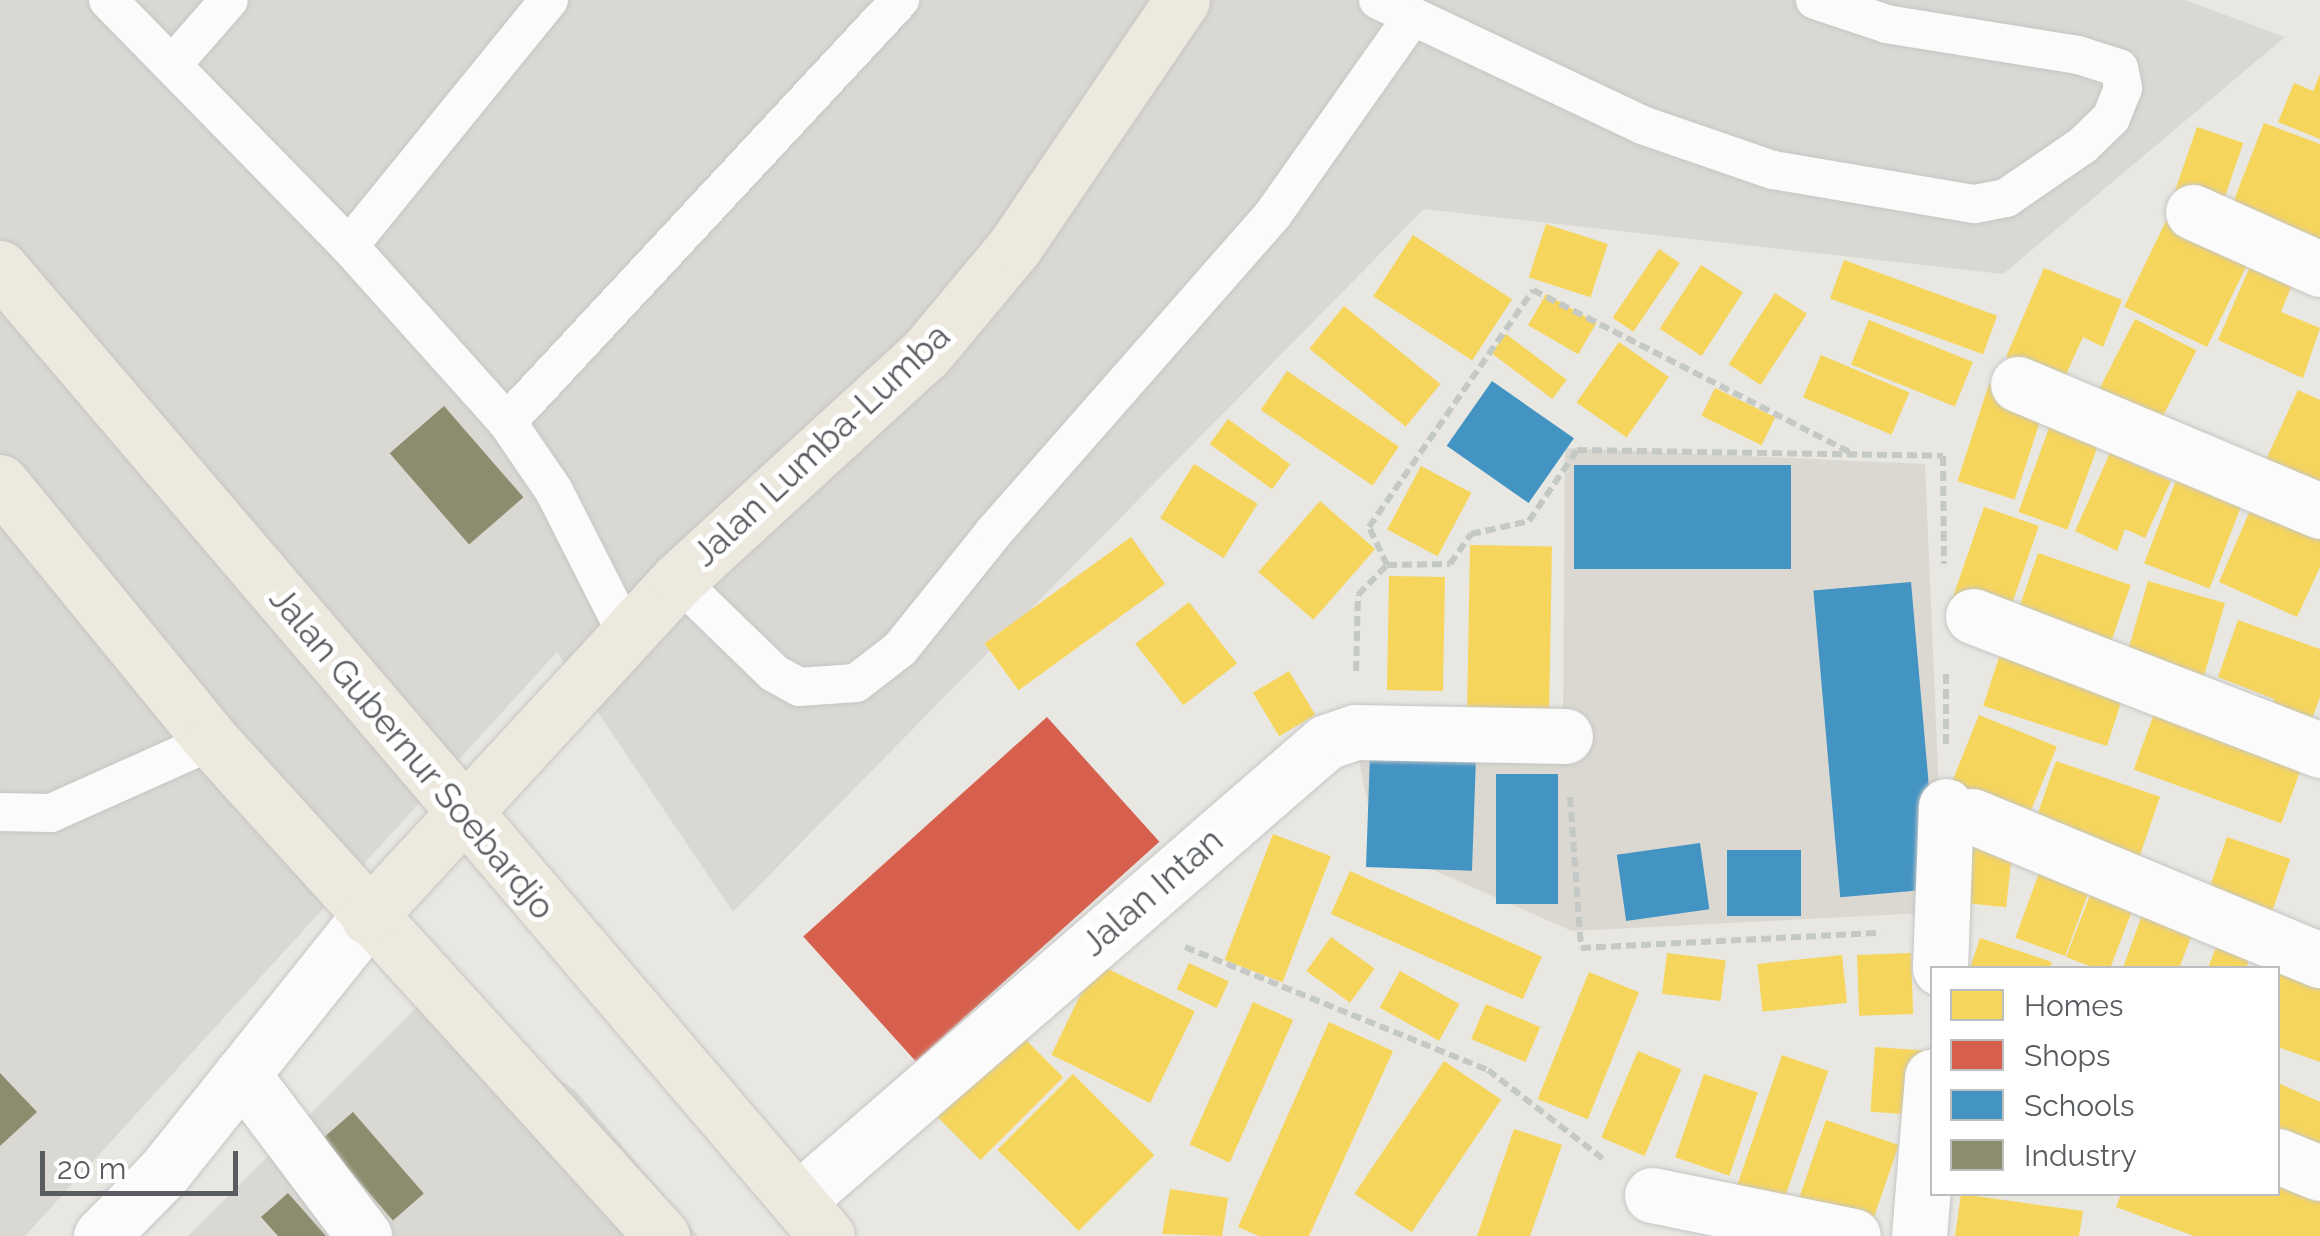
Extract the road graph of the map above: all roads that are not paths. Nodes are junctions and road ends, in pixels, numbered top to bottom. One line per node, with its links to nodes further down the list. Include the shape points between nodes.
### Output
1 (108, 0): 9 (lane)
2 (229, 0): 9 (lane)
3 (549, 0): 11 (lane)
4 (900, 0): 15 (lane)
5 (1182, 0): 18 (highway, Jalan Lumba-Lumba, via 1015,246 926,353)
6 (1378, 0): 8 (lane)
7 (1815, 0): 8 (lane, via 1886,24 2078,55 2119,68 2123,88 2111,118 2083,146 2006,198 1975,204 1773,170 1642,125)
8 (1410, 20): 18 (lane, via 1274,213 900,649 856,684 799,687 774,672)
9 (172, 65): 11 (lane)
10 (2193, 212): 13 (street)
11 (349, 246): 15 (lane)
12 (0, 268): 25 (highway, Jalan Gubernur Soebardjo)
13 (2320, 270)
14 (2018, 384): 17 (street)
15 (507, 422): 20 (lane, via 554,491)
16 (0, 482): 22 (highway)
17 (2320, 512)
18 (678, 580): 20 (highway, Jalan Lumba-Lumba)
19 (1973, 616): 23 (street, via 2130,671)
20 (626, 633): 25 (highway, Jalan Lumba-Lumba)
21 (1565, 736): 34 (street, Jalan Intan, via 1355,732 1326,742 1119,920)
22 (212, 741): 24 (lane, via 50,813); 26 (highway)
23 (2320, 750)
24 (0, 812)
25 (465, 818): 26 (highway, Jalan Lumba-Lumba); 34 (highway, Jalan Gubernur Soebardjo)
26 (368, 917): 29 (street); 37 (highway)
27 (1940, 949): 28 (street, via 1959,811)
28 (2320, 960)
29 (242, 1074): 35 (street); 36 (street)
30 (1930, 1101): 39 (street)
31 (2280, 1157): 32 (street)
32 (2320, 1173)
33 (1652, 1194): 38 (street)
34 (812, 1219)
35 (102, 1236)
36 (364, 1236)
37 (662, 1236)
38 (1854, 1236)
39 (1919, 1236)

